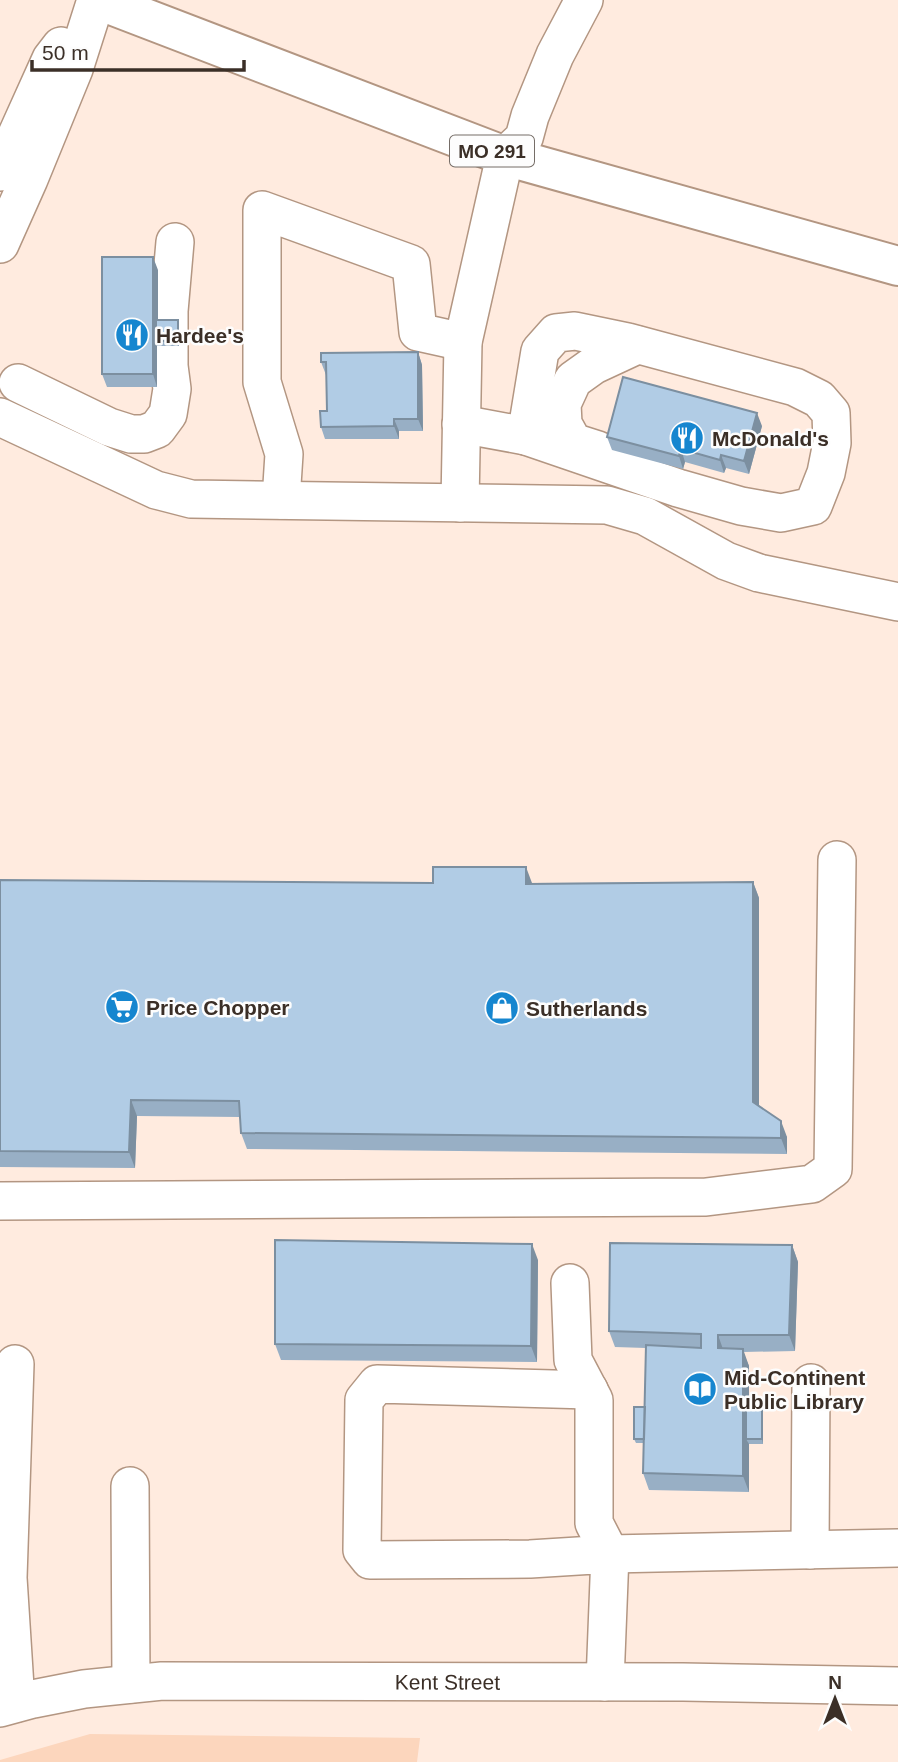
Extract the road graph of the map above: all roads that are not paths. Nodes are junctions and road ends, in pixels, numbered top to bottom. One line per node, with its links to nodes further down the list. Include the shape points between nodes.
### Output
1 (96, 0): 3 (highway, MO 291); 4 (street, via 51,59); 6 (street, via 74,69)
2 (584, 0): 3 (street, via 555,55 524,138)
3 (505, 156): 7 (highway, MO 291); 8 (street)
4 (0, 172)
5 (175, 242): 10 (street, via 169,312 172,389 168,414 157,429 131,434 109,427)
6 (0, 244)
7 (898, 266)
8 (463, 341): 12 (street); 15 (street, via 418,332 411,264 262,210 262,382 284,454)
9 (638, 345): 13 (street, via 576,331 556,333 540,351); 14 (street, via 573,380 562,404 563,424 573,442 672,474); 17 (street, via 795,387 819,399 831,413 832,443 813,506 782,513)
10 (18, 383)
11 (0, 417): 15 (street, via 156,490 191,499)
12 (461, 425): 13 (street); 16 (street)
13 (526, 436): 14 (street)
14 (678, 488): 17 (street)
15 (281, 500): 16 (street)
16 (460, 503): 18 (street, via 607,505 645,516)
17 (741, 506): 18 (street)
18 (726, 561): 19 (street, via 759,573)
19 (898, 603)
20 (837, 860): 21 (street, via 833,1169 812,1184 706,1196)
21 (0, 1201)
22 (570, 1283): 25 (street, via 573,1360)
23 (15, 1364): 33 (street)
24 (811, 1383): 28 (street)
25 (589, 1390): 29 (street, via 594,1401 594,1523); 29 (street, via 377,1384 364,1399 362,1549 370,1560)
26 (130, 1486): 31 (street)
27 (898, 1548): 28 (street)
28 (810, 1550): 29 (street)
29 (611, 1554): 30 (street)
30 (605, 1682): 31 (street, Kent Street); 32 (street, Kent Street)
31 (131, 1684): 33 (street, Kent Street)
32 (898, 1686)
33 (8, 1706)

